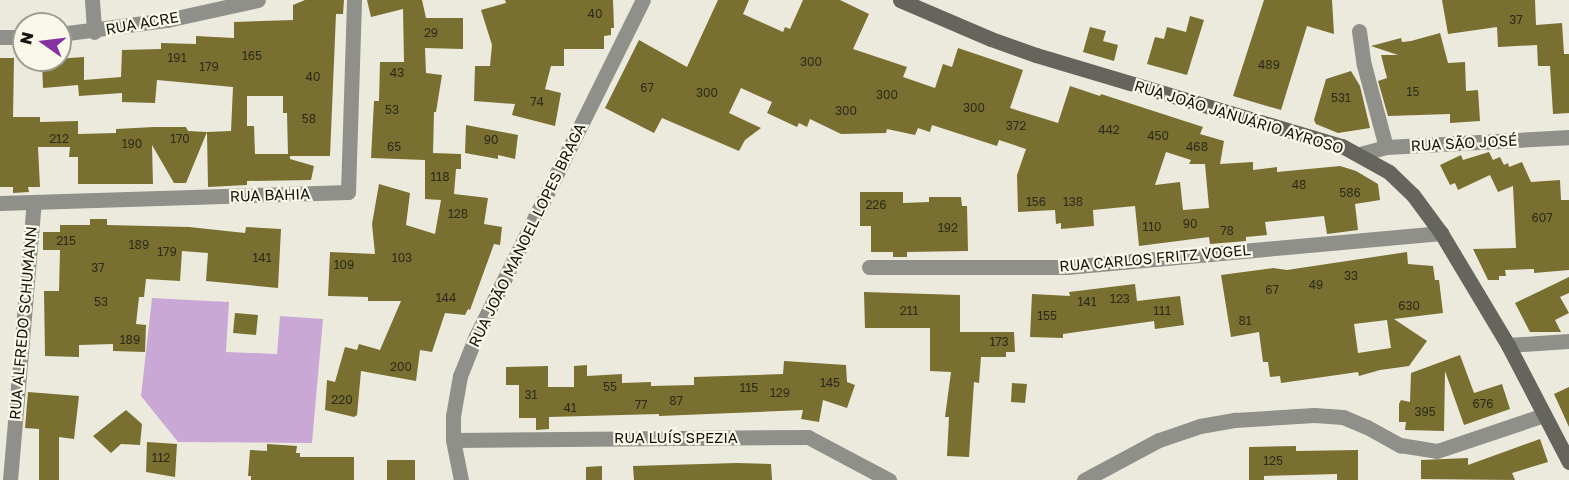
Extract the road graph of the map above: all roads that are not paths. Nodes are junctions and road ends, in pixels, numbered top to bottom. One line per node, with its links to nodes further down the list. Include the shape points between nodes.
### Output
1 (92, 0): 7 (street)
2 (258, 0): 7 (street, RUA ACRE)
3 (354, 0): 12 (street, RUA BAHIA, via 348,192)
4 (643, 0): 19 (street, RUA JOÃO MANOEL LOPES BRAGA, via 476,336 460,376)
5 (900, 0): 11 (main road, RUA JOÃO JANUÁRIO AYROSO, via 1009,46)
6 (1359, 31): 10 (street)
7 (94, 32): 8 (street, RUA ACRE)
8 (72, 33)
9 (1569, 137): 10 (street, RUA SÃO JOSÉ)
10 (1386, 147): 11 (street, RUA SÃO JOSÉ)
11 (1360, 154): 14 (main road, RUA JOÃO JANUÁRIO AYROSO, via 1389,172 1413,195)
12 (34, 202): 13 (street, RUA BAHIA); 21 (street, RUA ALFREDO SCHUMANN)
13 (0, 203)
14 (1441, 233): 15 (street, RUA CARLOS FRITZ VOGEL, via 1067,267); 17 (main road, RUA JOÃO JANUÁRIO AYROSO)
15 (869, 267)
16 (1569, 341): 17 (street)
17 (1508, 345): 18 (main road, RUA JOÃO JANUÁRIO AYROSO)
18 (1544, 416): 20 (main road, RUA JOÃO JANUÁRIO AYROSO); 24 (street, via 1437,451 1400,445 1343,417 1235,420 1200,426 1159,440)
19 (453, 440): 22 (street, RUA JOÃO MANOEL LOPES BRAGA); 23 (street, RUA LUÍS SPEZIA, via 808,437)
20 (1569, 462)
21 (10, 480)
22 (461, 480)
23 (889, 480)
24 (1084, 480)

